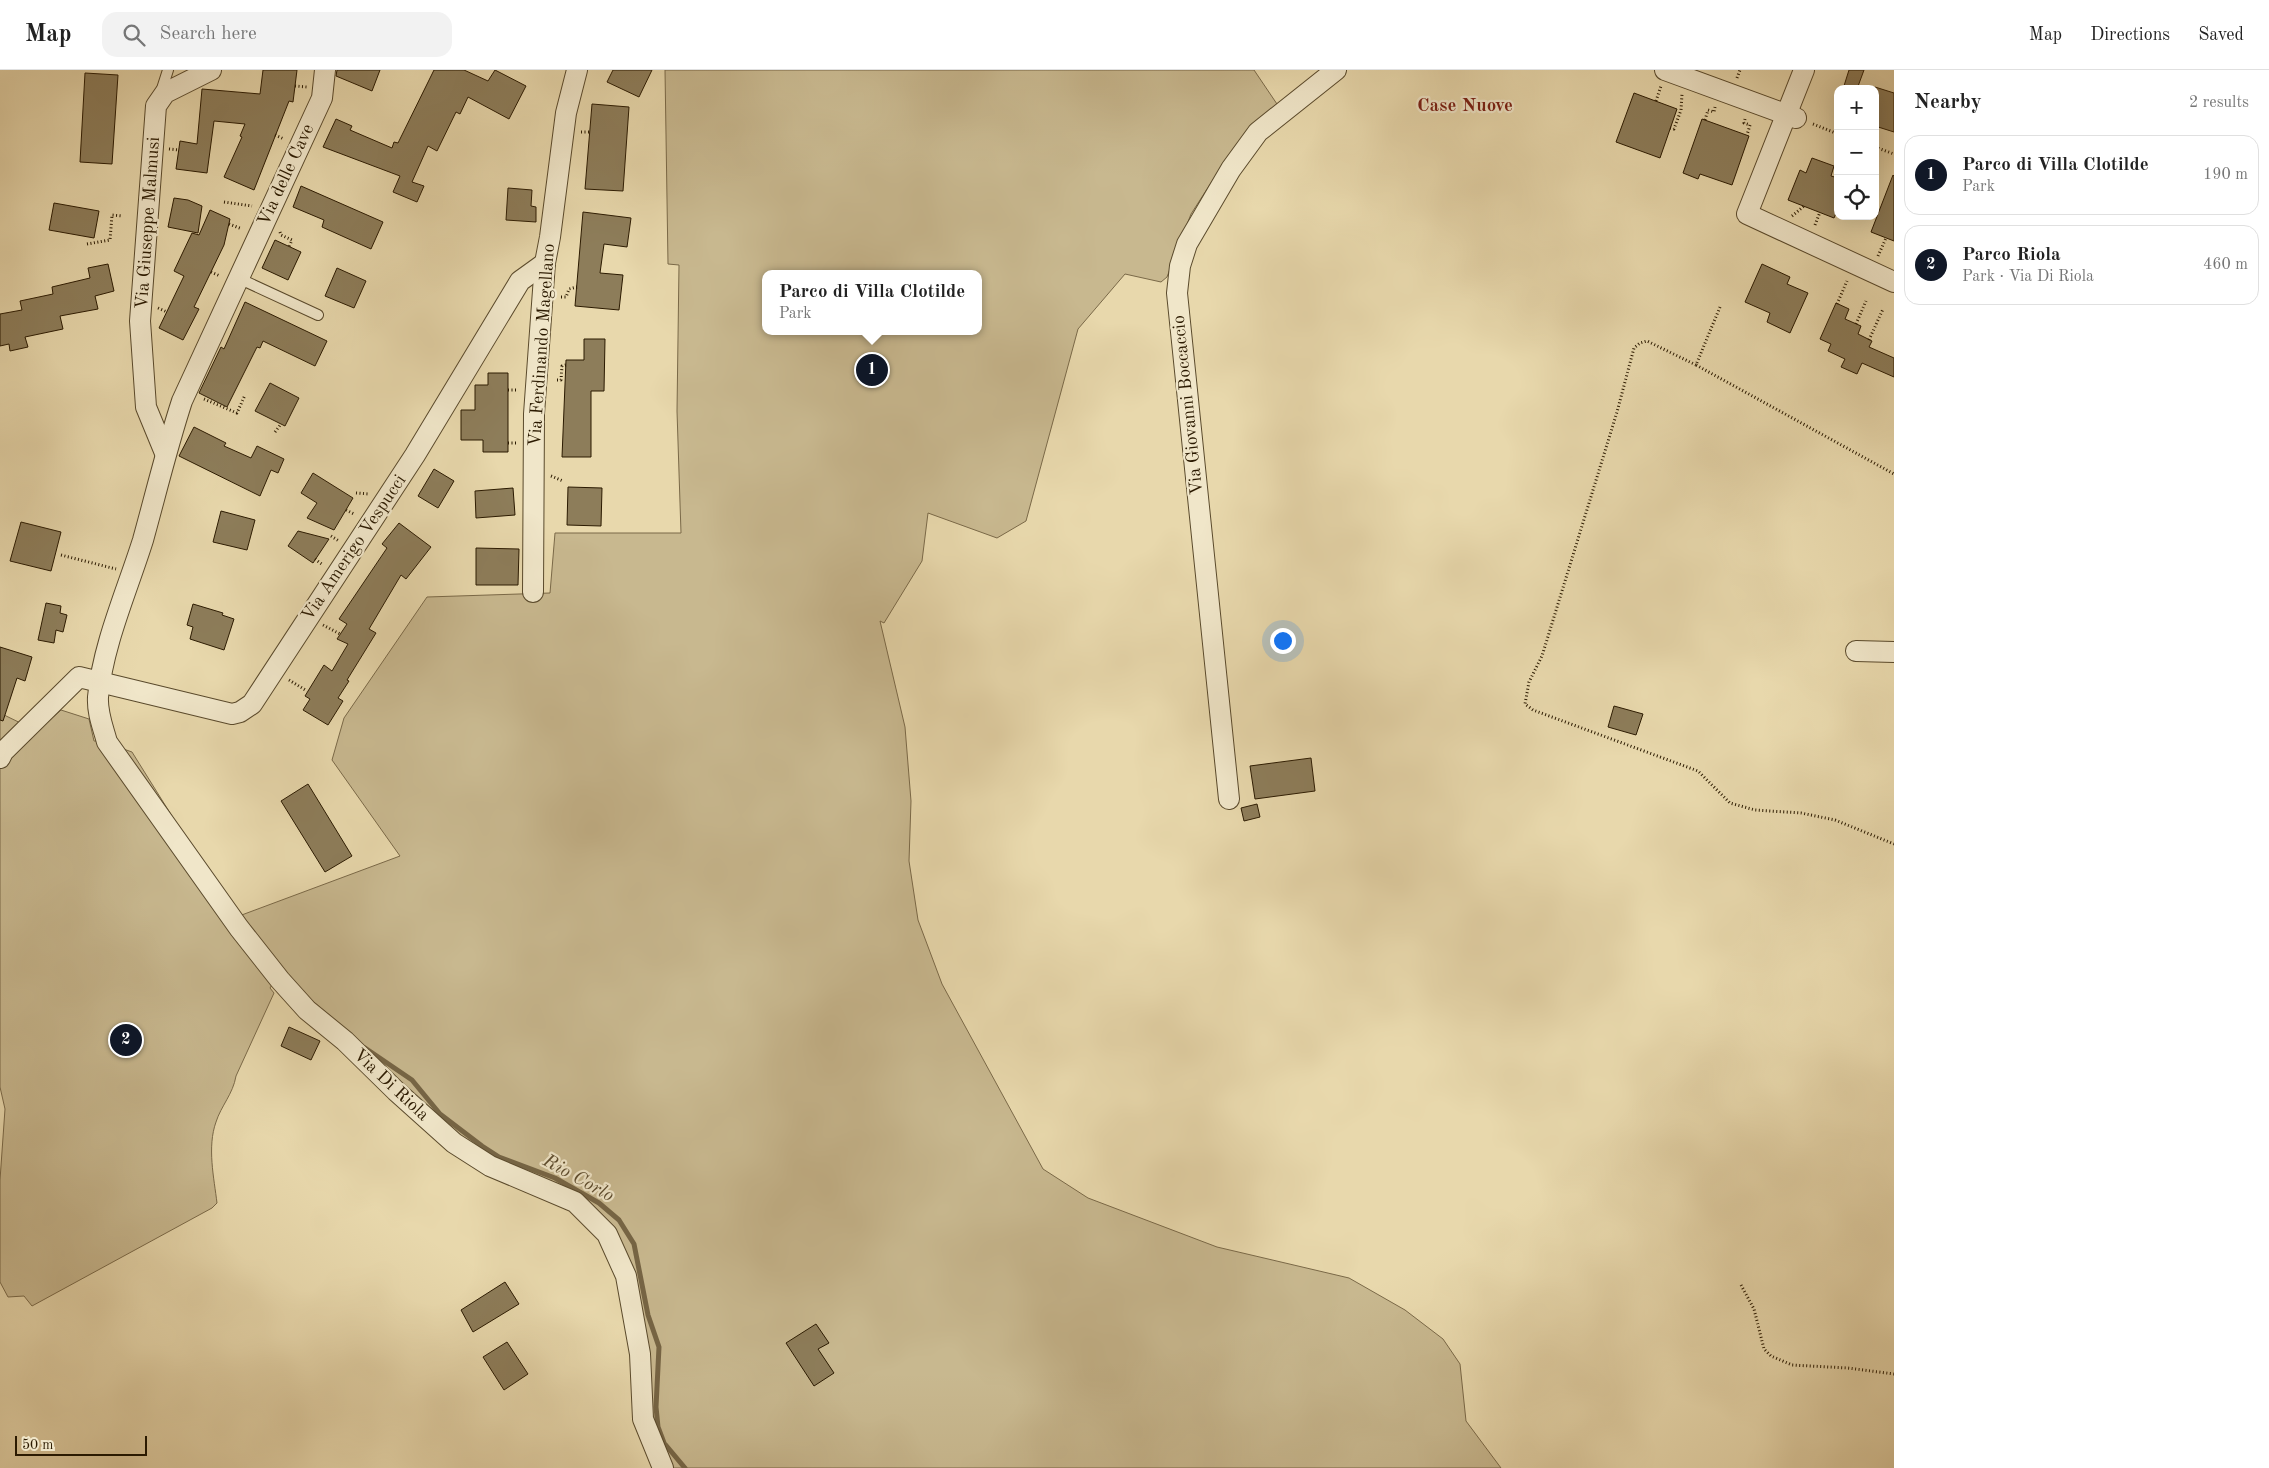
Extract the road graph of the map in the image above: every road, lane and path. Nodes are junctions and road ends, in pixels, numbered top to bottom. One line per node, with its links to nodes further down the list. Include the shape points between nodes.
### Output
1 (168, 70): 12 (lane)
2 (211, 70): 12 (street, via 165,93)
3 (325, 70): 32 (street, Via delle Cave, via 322,98)
4 (577, 70): 31 (street, Via Ferdinando Magellano, via 566,113)
5 (1336, 70): 66 (street, Via Giovanni Boccaccio, via 1258,132 1230,169 1188,244 1180,266 1177,293)
6 (1665, 70): 14 (street)
7 (1804, 70): 14 (street)
8 (295, 86): 9 (path)
9 (309, 87)
10 (1683, 88): 16 (path, via 1681,110 1674,130)
11 (1717, 100): 15 (path, via 1714,112 1708,110)
12 (156, 106): 49 (street, Via Giuseppe Malmusi, via 140,321)
13 (1748, 111): 18 (path, via 1744,123 1750,125)
14 (1791, 117): 17 (path); 34 (street, via 1747,214)
15 (1705, 120)
16 (1670, 128)
17 (1834, 133)
18 (1747, 135)
19 (1879, 148): 20 (path)
20 (1894, 154)
21 (224, 202): 22 (path)
22 (260, 207)
23 (124, 216): 28 (path, via 112,215 110,240)
24 (229, 224): 25 (path)
25 (249, 231)
26 (280, 232): 29 (path, via 292,240)
27 (1886, 238): 30 (path)
28 (87, 244)
29 (289, 246)
30 (1876, 262)
31 (545, 263): 57 (street, Via Ferdinando Magellano, via 534,414); 63 (street, Via Amerigo Vespucci, via 520,281 416,455 252,704 232,714)
32 (238, 278): 41 (lane); 50 (street, Via delle Cave)
33 (1848, 280): 38 (path)
34 (1894, 282)
35 (577, 287): 36 (path, via 569,289 566,297)
36 (554, 297)
37 (1866, 301): 42 (path)
38 (1837, 304)
39 (1720, 307): 45 (path)
40 (1882, 309): 43 (path)
41 (318, 315)
42 (1856, 324)
43 (1869, 340)
44 (566, 365): 46 (path, via 562,366 559,380)
45 (1696, 365): 54 (path); 67 (path, via 1646,342 1634,348 1618,412 1544,646 1529,682 1525,704 1533,710 1698,771 1730,803 1754,810 1835,820)
46 (566, 380)
47 (245, 395): 48 (path, via 237,413)
48 (202, 398)
49 (146, 407): 50 (street); 53 (street, Via Giuseppe Malmusi)
50 (178, 414): 53 (street)
51 (280, 424): 52 (path)
52 (276, 432)
53 (165, 454): 63 (street, via 143,540 105,657)
54 (1894, 474)
55 (61, 555): 56 (path)
56 (122, 570)
57 (533, 592)
58 (316, 621): 59 (path)
59 (340, 634)
60 (1856, 651): 61 (street)
61 (1894, 652)
62 (282, 676): 64 (path)
63 (101, 681): 65 (street, Via Amerigo Vespucci, via 79,677); 70 (street, Via Di Riola, via 98,712 107,742 239,928 307,1010 345,1041 454,1143 490,1166 575,1202 607,1234 626,1276 640,1354 643,1419)
64 (307, 691)
65 (0, 758)
66 (1229, 799)
67 (1894, 844)
68 (1741, 1285): 69 (path, via 1754,1309 1764,1349 1771,1356 1792,1365)
69 (1894, 1374)
70 (662, 1468)

